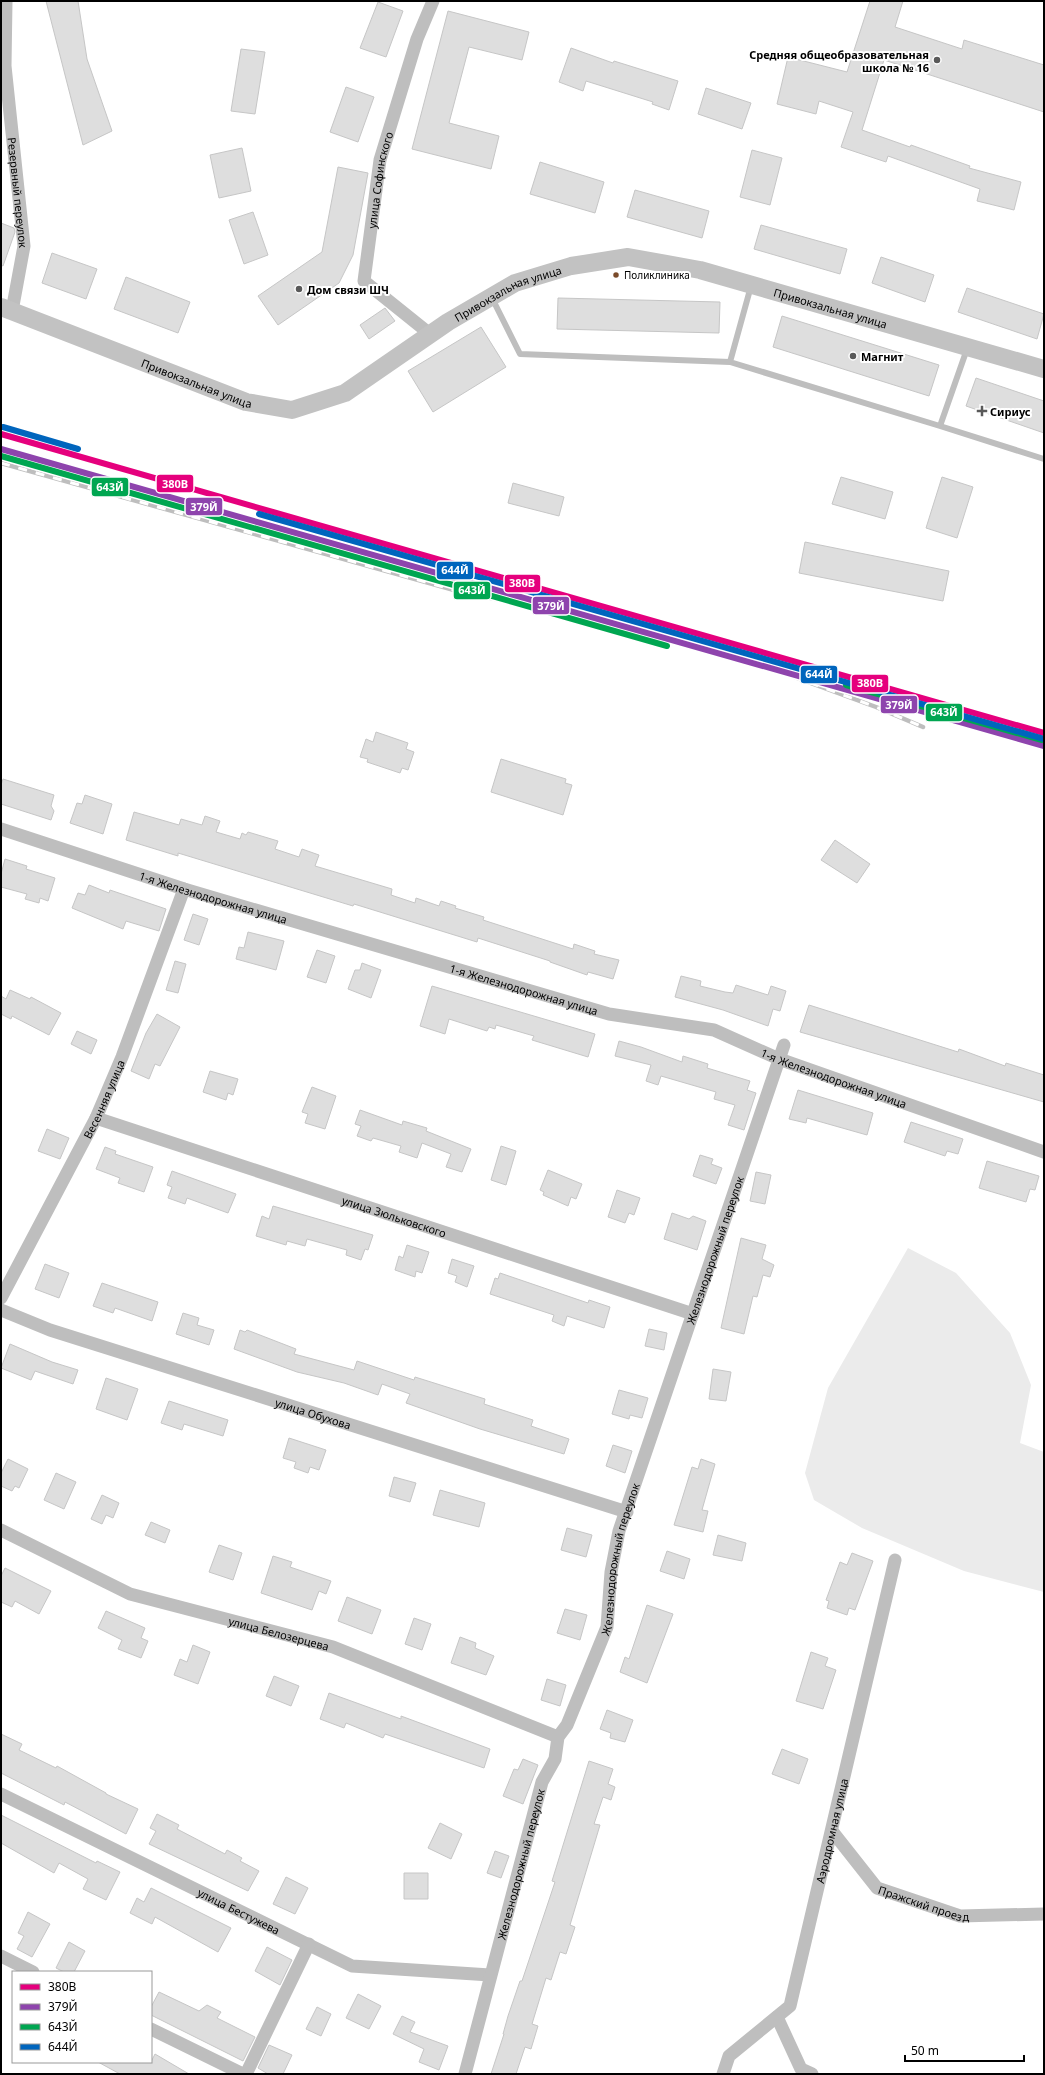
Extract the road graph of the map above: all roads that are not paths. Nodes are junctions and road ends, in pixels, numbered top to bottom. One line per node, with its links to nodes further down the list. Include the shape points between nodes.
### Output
1 (6, 1): 5 (street, Резервный переулок, via 5,66 24,246)
2 (433, 1): 6 (street, улица Софинского, via 416,39 380,160 364,281)
3 (752, 284): 4 (main road, Привокзальная улица, via 700,270 628,257 571,266 515,283); 7 (main road, Привокзальная улица); 8 (lane)
4 (491, 297): 6 (main road, Привокзальная улица); 8 (lane, via 520,354)
5 (6, 309): 6 (main road, Привокзальная улица, via 246,402 292,410 345,393)
6 (430, 334)
7 (968, 346): 9 (main road, Привокзальная улица); 10 (lane)
8 (730, 362): 10 (lane)
9 (1044, 369)
10 (940, 426): 11 (lane)
11 (1044, 458)
12 (1, 830): 13 (street, 1-я Железнодорожная улица)
13 (184, 889): 15 (street, 1-я Железнодорожная улица, via 609,1014 714,1030); 16 (street, Весенняя улица, via 122,1057)
14 (784, 1045): 15 (street, Железнодорожный переулок)
15 (779, 1059): 17 (street, 1-я Железнодорожная улица); 20 (street, Железнодорожный переулок)
16 (96, 1118): 18 (street, Весенняя улица); 20 (street, улица Зюльковского)
17 (1044, 1152)
18 (1, 1298)
19 (1, 1310): 21 (street, улица Обухова, via 50,1330)
20 (693, 1314): 21 (street, Железнодорожный переулок)
21 (627, 1512): 24 (street, Железнодорожный переулок, via 619,1531 611,1572 607,1627 567,1725)
22 (1, 1530): 24 (street, улица Белозерцева, via 130,1594 332,1647)
23 (895, 1560): 26 (street, Аэродромная улица)
24 (558, 1737): 31 (street, Железнодорожный переулок, via 555,1759 542,1782)
25 (1, 1794): 28 (street, улица Бестужева)
26 (832, 1831): 27 (street, Пражский проезд, via 877,1888 960,1916); 32 (street, Аэродромная улица, via 790,2006)
27 (1044, 1914)
28 (309, 1944): 31 (street, улица Бестужева, via 352,1966); 35 (street)
29 (1, 1956): 30 (street)
30 (31, 1971)
31 (490, 1975): 36 (street, Железнодорожный переулок)
32 (777, 2017): 37 (street, Аэродромная улица, via 730,2056); 38 (street, via 801,2069)
33 (152, 2029): 34 (street)
34 (243, 2074)
35 (246, 2074)
36 (465, 2074)
37 (723, 2074)
38 (812, 2074)

